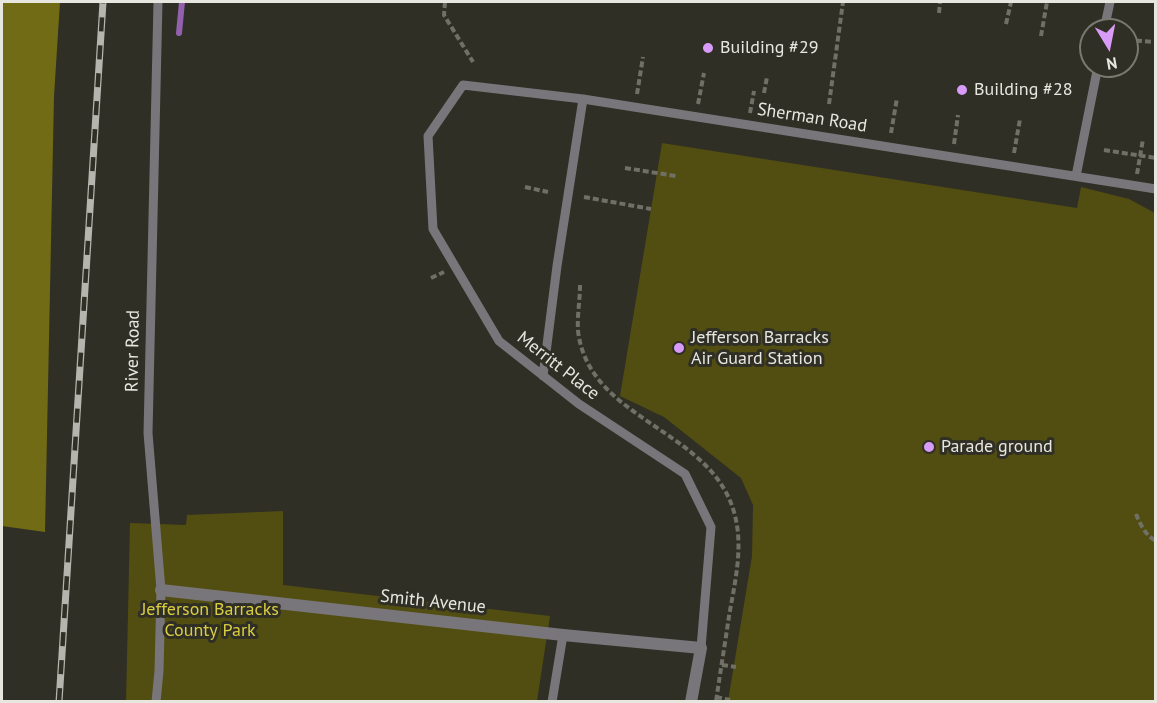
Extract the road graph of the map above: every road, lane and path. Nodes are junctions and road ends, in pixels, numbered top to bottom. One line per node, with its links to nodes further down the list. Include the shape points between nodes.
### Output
1 (158, 2): 49 (lane, River Road, via 148,433)
2 (445, 2): 15 (path, via 444,15)
3 (843, 2): 25 (path)
4 (940, 2): 8 (path)
5 (1011, 2): 10 (path)
6 (1047, 2): 11 (path)
7 (1110, 2): 9 (lane)
8 (939, 13)
9 (1107, 18)
10 (1006, 24)
11 (1041, 36)
12 (1139, 39): 13 (path)
13 (1155, 42)
14 (643, 57): 16 (path)
15 (473, 62)
16 (640, 73)
17 (704, 73): 20 (path)
18 (766, 77): 22 (path)
19 (1096, 78): 37 (lane)
20 (702, 83)
21 (463, 85): 24 (lane, Sherman Road); 46 (lane, Merritt Place, via 428,136 433,228 499,340)
22 (764, 93)
23 (897, 98): 30 (path)
24 (583, 99): 30 (lane, Sherman Road); 46 (lane)
25 (829, 104)
26 (958, 115): 28 (path)
27 (1020, 119): 34 (path)
28 (957, 126)
29 (1143, 139): 32 (path)
30 (888, 147): 34 (lane, Sherman Road)
31 (1104, 150): 32 (path)
32 (1140, 156): 33 (path); 38 (path)
33 (1155, 158)
34 (1011, 166): 37 (lane, Sherman Road)
35 (626, 168): 36 (path)
36 (676, 176)
37 (1076, 176): 38 (lane, Sherman Road)
38 (1135, 186): 40 (lane, Sherman Road)
39 (525, 188): 41 (path)
40 (1155, 189)
41 (548, 192)
42 (584, 197): 43 (path)
43 (651, 209)
44 (444, 272): 45 (path)
45 (431, 278)
46 (543, 376): 51 (lane, Merritt Place, via 685,474 711,527)
47 (1136, 514): 48 (path)
48 (1155, 542)
49 (161, 590): 50 (street, Smith Avenue); 56 (lane, River Road)
50 (562, 634): 51 (street, Smith Avenue); 57 (lane)
51 (701, 648): 58 (street)
52 (722, 665): 53 (path)
53 (736, 667)
54 (716, 697): 55 (path)
55 (730, 700)
56 (156, 702)
57 (552, 702)
58 (691, 702)

